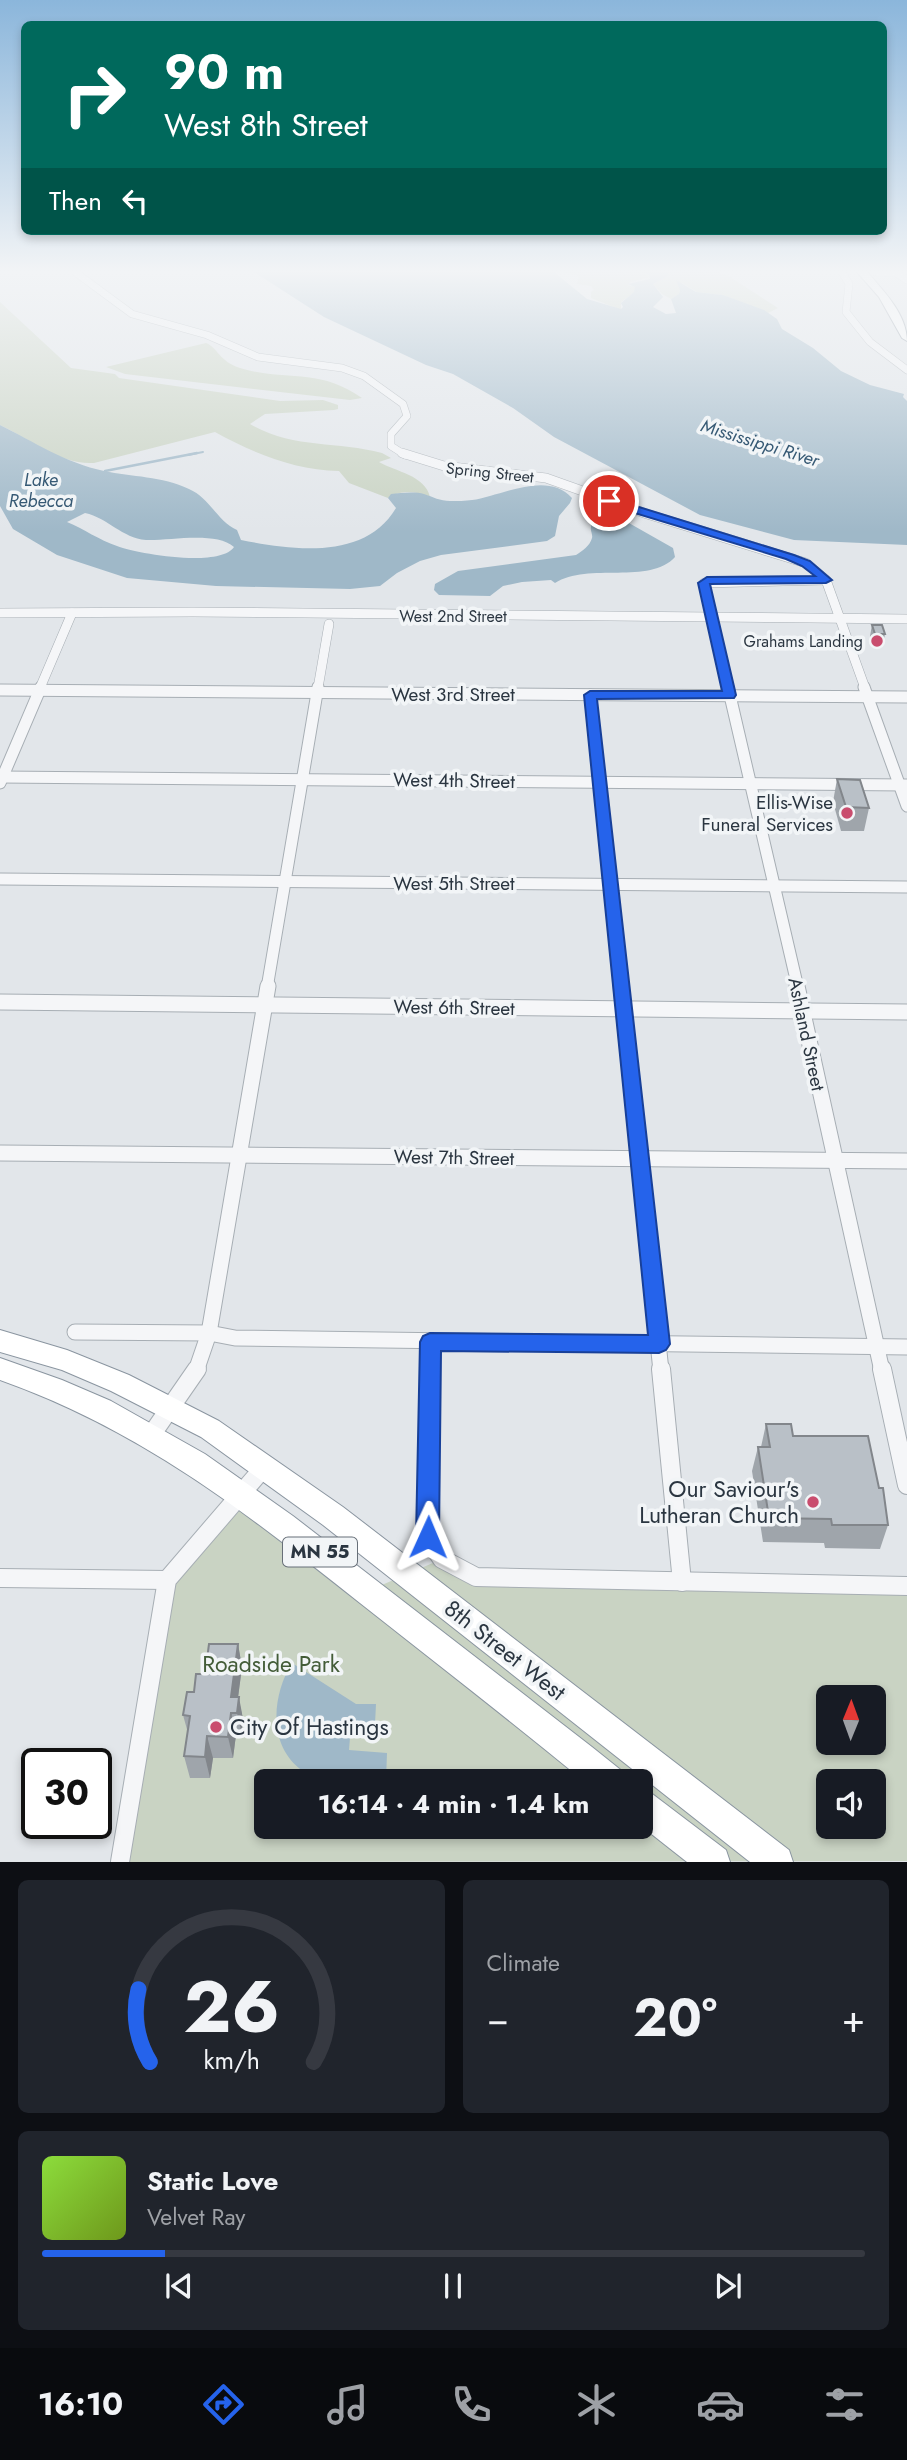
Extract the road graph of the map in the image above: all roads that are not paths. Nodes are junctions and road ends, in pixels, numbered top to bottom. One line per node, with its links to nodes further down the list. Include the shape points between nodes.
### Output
1 (274, 359): 4 (street, Spring Street, via 364,376 393,396 407,416 391,434 391,446 405,457 438,467 545,478 790,557 806,563)
2 (892, 359): 3 (street)
3 (907, 370)
4 (826, 580): 7 (street, Ashland Street, via 707,581); 8 (street)
5 (0, 613): 6 (street, West 2nd Street)
6 (72, 613): 7 (street, West 2nd Street); 12 (street)
7 (711, 618): 8 (street, West 2nd Street); 15 (street, Ashland Street)
8 (842, 618): 9 (street, West 2nd Street); 16 (street)
9 (907, 619)
10 (329, 624): 13 (street)
11 (0, 690): 12 (street, West 3rd Street)
12 (39, 690): 13 (street, West 3rd Street); 18 (street)
13 (317, 692): 14 (street, West 3rd Street); 19 (street)
14 (590, 695): 15 (street, West 3rd Street); 20 (street)
15 (730, 695): 16 (street, West 3rd Street); 21 (street, Ashland Street)
16 (868, 696): 17 (street, West 3rd Street); 22 (street)
17 (907, 697)
18 (1, 779): 19 (street, West 4th Street)
19 (302, 779): 20 (street, West 4th Street); 25 (street)
20 (600, 782): 21 (street, West 4th Street); 26 (street)
21 (751, 783): 22 (street, West 4th Street); 27 (street, Ashland Street)
22 (903, 785): 23 (street)
23 (907, 806)
24 (0, 880): 25 (street, West 5th Street)
25 (284, 882): 26 (street, West 5th Street); 30 (street)
26 (611, 884): 27 (street, West 5th Street); 31 (street)
27 (775, 885): 28 (street, West 5th Street); 32 (street, Ashland Street)
28 (907, 887)
29 (0, 1002): 30 (street, West 6th Street)
30 (263, 1005): 31 (street, West 6th Street); 35 (street)
31 (623, 1008): 32 (street, West 6th Street); 36 (street)
32 (802, 1011): 33 (street, West 6th Street); 37 (street, Ashland Street)
33 (907, 1012)
34 (0, 1153): 35 (street, West 7th Street)
35 (239, 1154): 36 (street, West 7th Street); 40 (street)
36 (641, 1159): 37 (street, West 7th Street); 43 (street)
37 (835, 1160): 38 (street, West 7th Street); 44 (street, Ashland Street)
38 (907, 1161)
39 (75, 1332): 40 (street)
40 (209, 1333): 42 (street, via 235,1338); 47 (street, via 196,1372)
41 (0, 1341): 47 (highway, 8th Street West / MN 55, via 67,1361)
42 (430, 1342): 43 (street); 54 (street, via 428,1537 442,1559 476,1577)
43 (659, 1344): 44 (street); 54 (street)
44 (876, 1346): 45 (street); 50 (street, Ashland Street)
45 (907, 1347)
46 (0, 1369): 48 (highway, 8th Street West / MN 55)
47 (171, 1407): 48 (street); 49 (highway, 8th Street West / MN 55)
48 (152, 1434): 51 (highway, 8th Street West / MN 55)
49 (265, 1466): 51 (street); 60 (highway, 8th Street West / MN 55)
50 (907, 1485)
51 (243, 1493): 53 (street); 56 (highway, 8th Street West / MN 55)
52 (0, 1578): 53 (street)
53 (167, 1580): 58 (street)
54 (682, 1582): 55 (street)
55 (907, 1586)
56 (594, 1769)
57 (653, 1814): 59 (highway)
58 (120, 1861)
59 (714, 1861)
60 (778, 1861)

